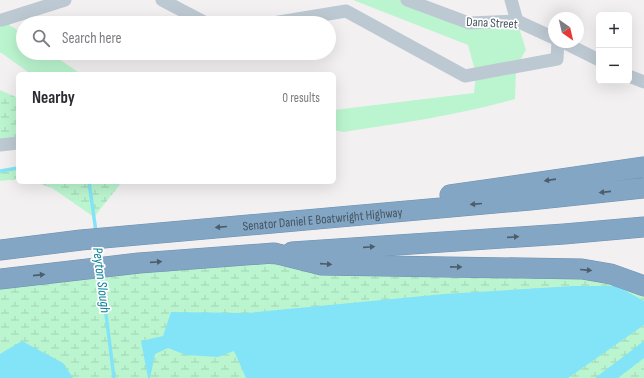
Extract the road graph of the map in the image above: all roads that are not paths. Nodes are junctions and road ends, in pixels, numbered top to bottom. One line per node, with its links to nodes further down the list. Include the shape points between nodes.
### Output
1 (65, 0): 9 (street)
2 (162, 0): 7 (street)
3 (407, 0): 6 (street, Dana Street)
4 (435, 0): 6 (street)
5 (511, 0): 10 (street)
6 (444, 14): 10 (street, Dana Street, via 469,23)
7 (193, 16)
8 (316, 16): 12 (street, via 346,11 465,76 557,59)
9 (2, 20)
10 (517, 21): 11 (street, Dana Street)
11 (548, 35)
12 (558, 48)
13 (575, 48): 14 (street)
14 (596, 58)
15 (632, 77): 16 (street)
16 (644, 82)
17 (16, 143): 18 (street)
18 (0, 145)
19 (644, 167): 21 (highway, one-way to 21, via 476,190)
20 (644, 188): 21 (highway, Senator Daniel E Boatwright Highway, one-way to 21)
21 (304, 220): 23 (highway, Senator Daniel E Boatwright Highway, one-way to 23)
22 (644, 227): 24 (highway, one-way to 22)
23 (0, 250)
24 (274, 253): 25 (highway, one-way to 24); 26 (highway, one-way to 26, via 322,265 582,269 616,275)
25 (0, 279)
26 (644, 286)

